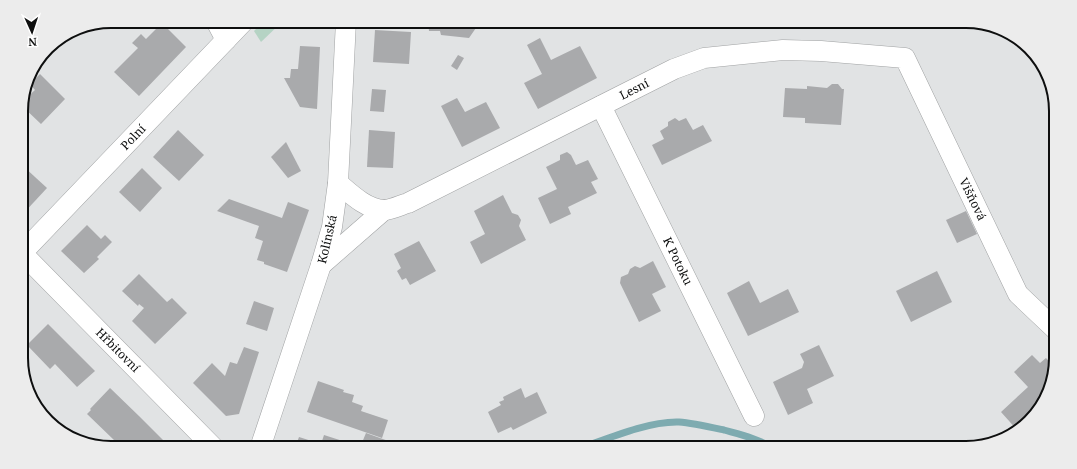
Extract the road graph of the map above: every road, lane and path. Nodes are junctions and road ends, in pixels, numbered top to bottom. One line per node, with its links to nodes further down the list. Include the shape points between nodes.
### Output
1 (220, 28): 4 (street)
2 (237, 28): 4 (street, Polní)
3 (346, 28): 7 (street, Kolínská)
4 (226, 40): 9 (street, Polní)
5 (905, 58): 6 (street, Lesní, via 783,50 704,58 674,69); 12 (street, Višňová, via 1018,294)
6 (601, 106): 8 (street, Lesní, via 408,203); 13 (street, K Potoku)
7 (338, 183): 8 (street, via 367,205); 11 (street, Kolínská, via 332,226)
8 (384, 210): 11 (street, Lesní)
9 (28, 247)
10 (28, 259): 14 (street, Hřbitovní)
11 (321, 266): 15 (street, Kolínská)
12 (1049, 323)
13 (754, 416)
14 (207, 441)
15 (262, 441)

